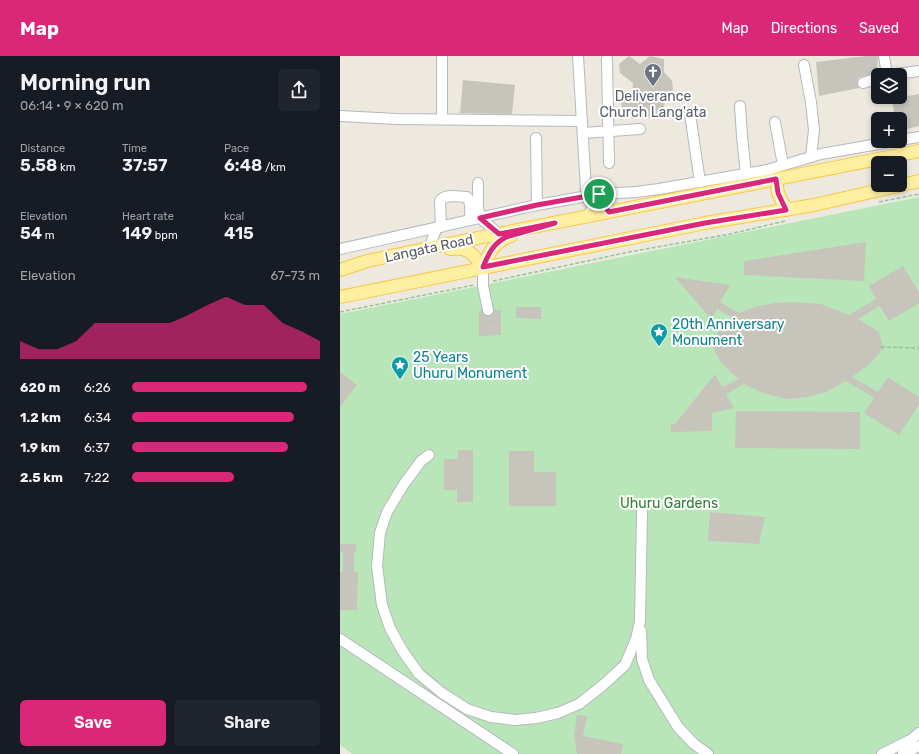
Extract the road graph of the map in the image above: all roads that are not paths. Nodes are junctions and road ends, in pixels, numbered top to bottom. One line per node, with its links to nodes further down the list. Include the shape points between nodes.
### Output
1 (442, 56): 14 (street)
2 (578, 56): 15 (street)
3 (884, 56): 6 (street)
4 (607, 59): 18 (street)
5 (804, 65): 26 (street, via 814,130)
6 (886, 68)
7 (919, 71): 8 (street)
8 (907, 72)
9 (871, 81): 10 (street)
10 (863, 84)
11 (740, 106): 30 (street)
12 (690, 114): 34 (street)
13 (340, 116): 14 (street)
14 (442, 119): 15 (street)
15 (582, 121): 19 (street)
16 (775, 122): 29 (street)
17 (640, 129): 18 (street)
18 (608, 132): 19 (street); 28 (street)
19 (583, 133): 35 (street)
20 (919, 137): 22 (street)
21 (536, 138): 36 (street)
22 (907, 139)
23 (871, 145): 24 (street)
24 (857, 148): 26 (street); 27 (street)
25 (919, 151): 27 (main road, Langata Road)
26 (811, 157): 29 (street)
27 (858, 162): 31 (main road, Langata Road)
28 (609, 163)
29 (783, 165): 30 (street)
30 (746, 174): 34 (street)
31 (776, 179): 37 (main road, Langata Road); 38 (main road, via 778,193)
32 (919, 181): 38 (main road, Langata Road, via 814,205)
33 (478, 182): 40 (street)
34 (700, 182): 35 (street, via 636,192)
35 (593, 193): 36 (street); 37 (street); 39 (street, via 592,208)
36 (537, 205): 40 (street)
37 (609, 212): 39 (main road, Langata Road)
38 (787, 215): 47 (main road, Langata Road, via 705,223)
39 (588, 217): 41 (main road, Langata Road)
40 (475, 219): 42 (street); 42 (street, via 469,198 446,196 440,201); 43 (street)
41 (555, 223): 43 (main road, Langata Road); 47 (main road, via 506,237 493,246)
42 (439, 227): 44 (street); 45 (street)
43 (499, 234): 44 (main road, Langata Road)
44 (429, 248): 46 (main road, Langata Road)
45 (340, 249)
46 (367, 261): 47 (main road, via 460,248 472,254); 48 (main road, Langata Road)
47 (483, 267): 49 (main road, Langata Road); 50 (street)
48 (340, 270)
49 (340, 297)
50 (488, 310)
51 (429, 455): 53 (street, via 421,461 404,484 387,512 380,533 377,566 382,605 390,628 419,674 442,693 467,709 491,717 515,720 558,713 579,704 625,665 636,639)
52 (642, 511): 53 (street)
53 (640, 621): 58 (street, via 642,659 649,680 678,727)
54 (340, 639): 57 (street)
55 (919, 733): 59 (street)
56 (919, 746): 60 (street)
57 (513, 754)
58 (708, 754)
59 (882, 754)
60 (903, 754)

